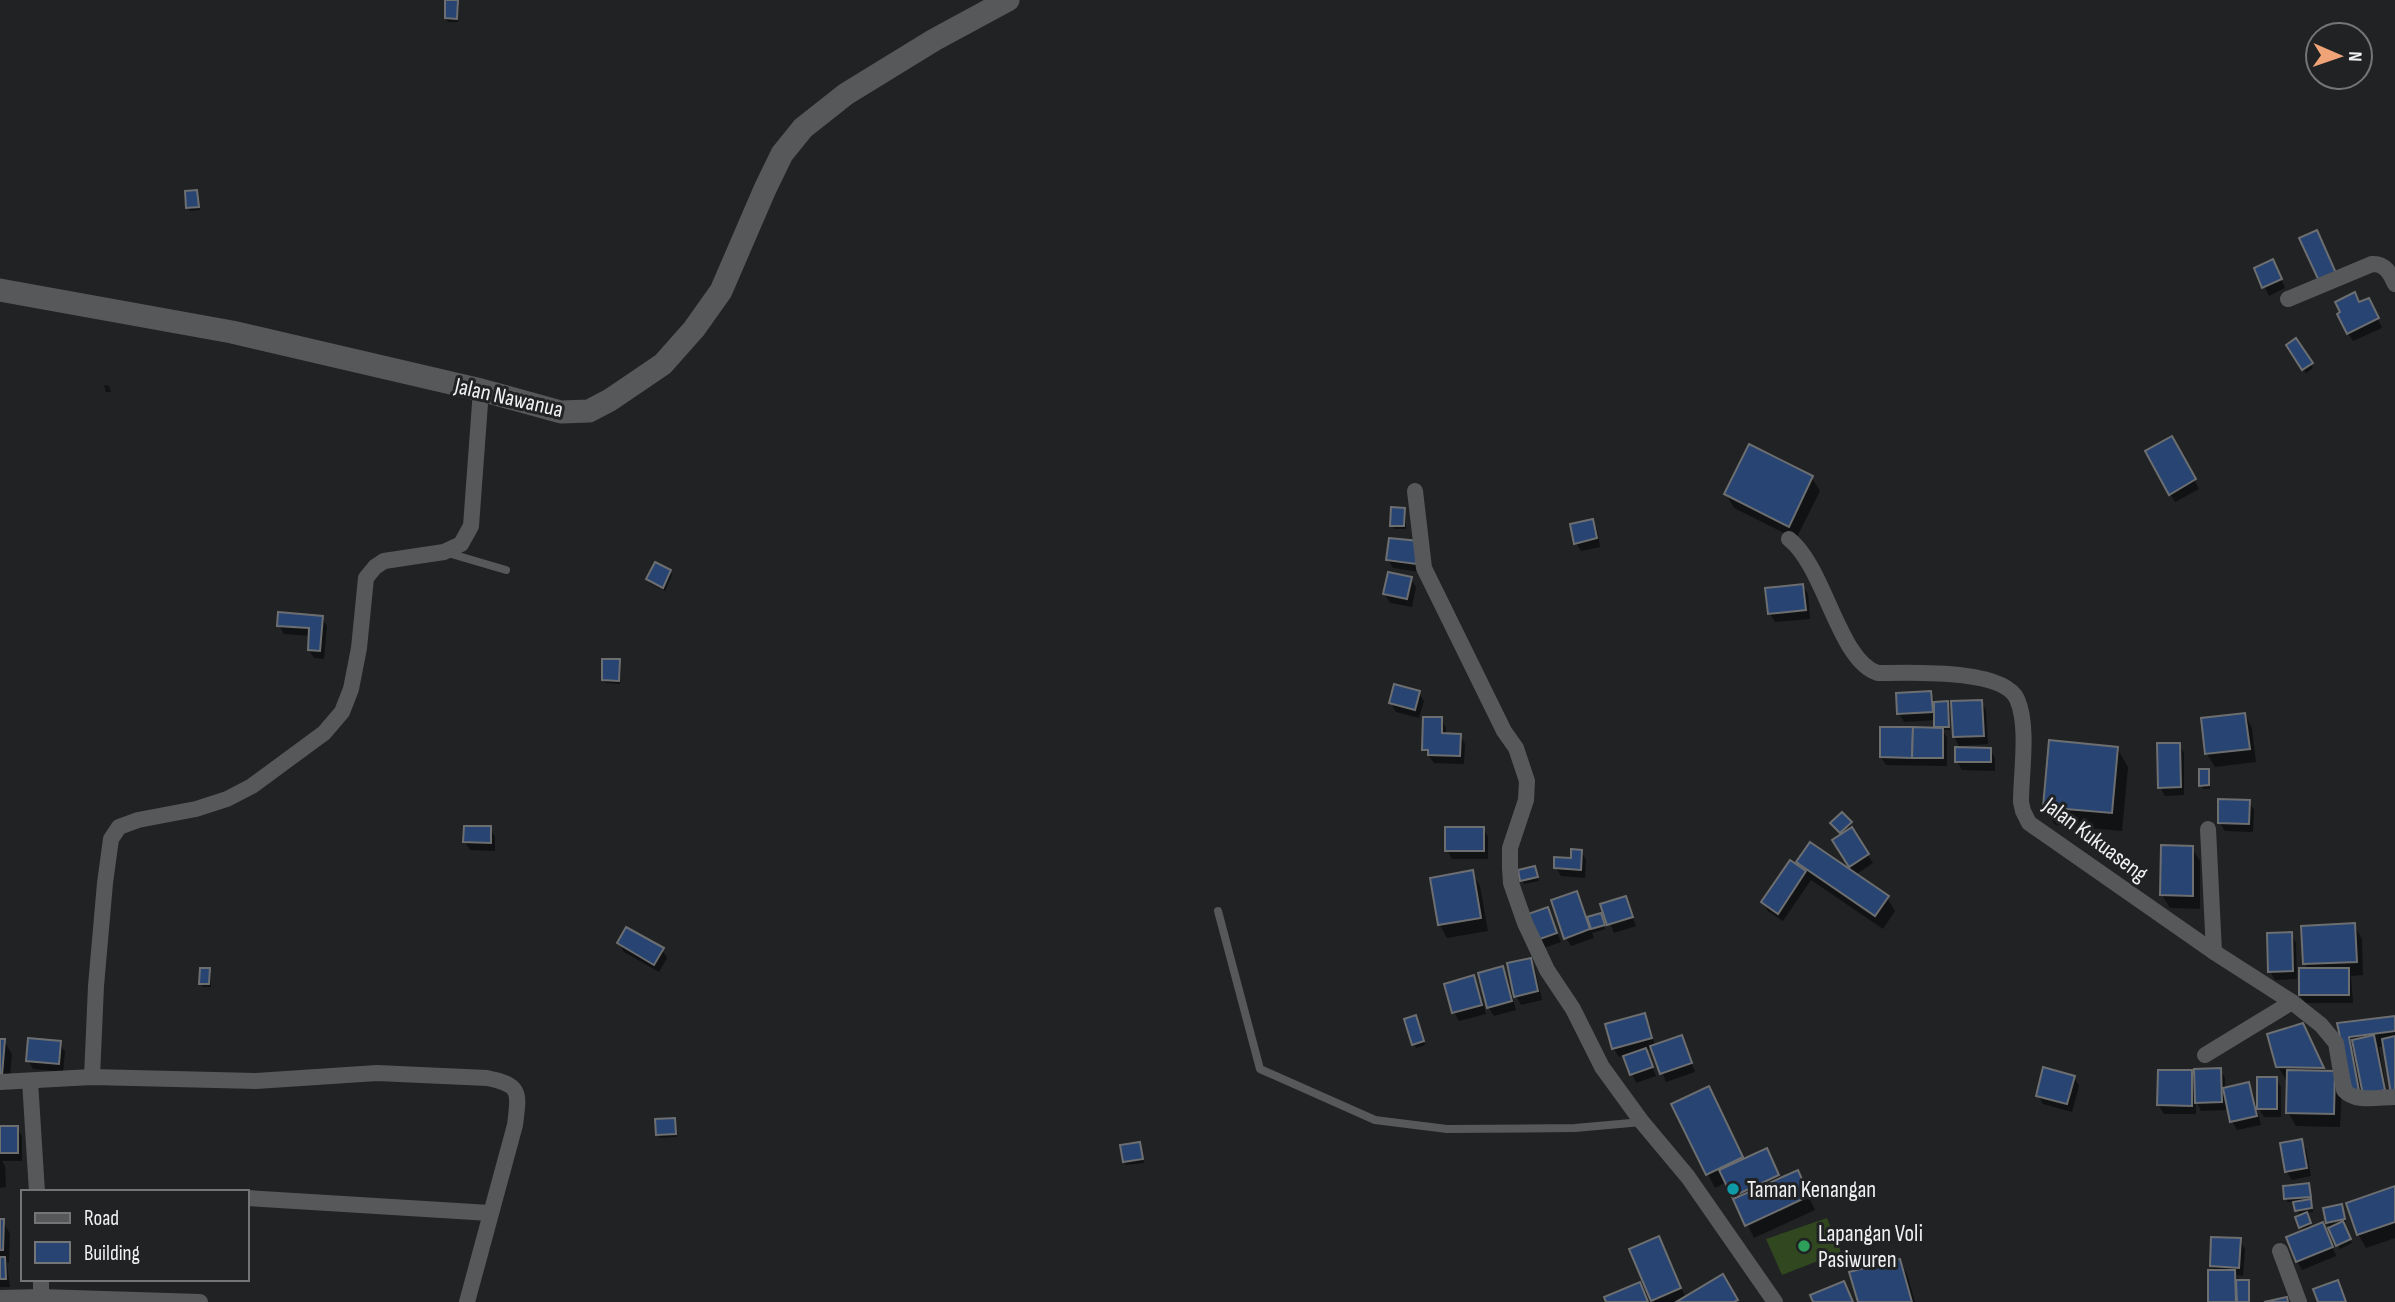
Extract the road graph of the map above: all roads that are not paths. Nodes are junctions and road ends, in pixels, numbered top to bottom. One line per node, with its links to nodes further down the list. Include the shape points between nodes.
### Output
1 (1009, 0): 5 (street, Jalan Nawanua, via 846,94 803,128 782,154 721,291 663,363 589,411 561,412)
2 (2395, 285): 4 (street, via 2384,267 2372,264)
3 (0, 290): 5 (street, Jalan Nawanua, via 232,332)
4 (2288, 299)
5 (481, 390): 8 (street, via 471,526 461,544)
6 (1415, 491): 19 (street, via 1424,568 1516,748 1527,781 1526,800 1510,848 1511,883 1525,923 1602,1067)
7 (1789, 539): 12 (street, Jalan Kukuaseng, via 1800,547 1843,632 1870,671 1979,678 2016,696 2023,726 2021,802 2029,823)
8 (444, 552): 9 (lane); 15 (street, via 384,561 366,578 351,689 342,712 324,733 227,799 119,827 108,852 104,884)
9 (506, 570)
10 (2208, 829): 12 (street)
11 (1218, 911): 19 (lane, via 1260,1069 1375,1120 1447,1129 1575,1128)
12 (2214, 952): 13 (street, Jalan Kukuaseng)
13 (2292, 1002): 14 (street); 18 (street, Jalan Kukuaseng, via 2336,1043 2348,1095)
14 (2205, 1055)
15 (92, 1077): 16 (street); 22 (street, via 256,1081 377,1073 504,1081 519,1097)
16 (30, 1081): 17 (street); 20 (street)
17 (0, 1082)
18 (2395, 1097)
19 (1642, 1122): 29 (street, via 1688,1177)
20 (37, 1190)
21 (248, 1198): 22 (street)
22 (491, 1213): 28 (street)
23 (2280, 1251): 30 (street)
24 (41, 1281): 25 (street)
25 (41, 1297): 26 (street); 27 (street)
26 (0, 1298)
27 (200, 1302)
28 (467, 1302)
29 (1775, 1302)
30 (2299, 1302)

